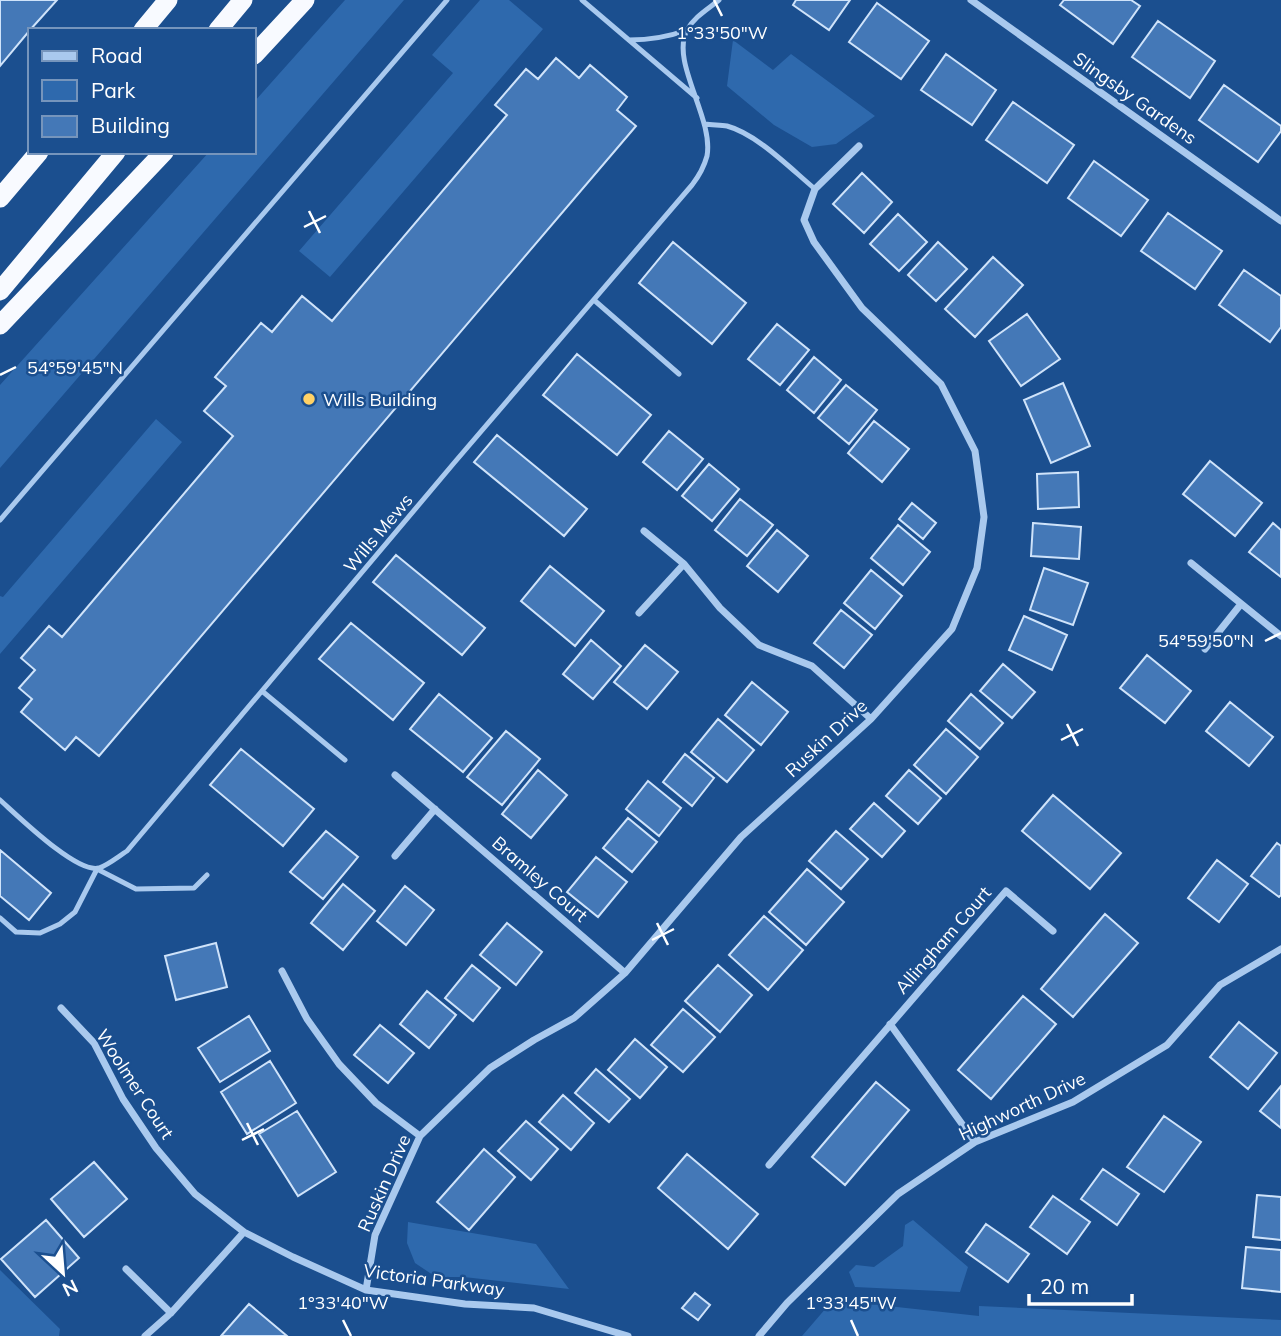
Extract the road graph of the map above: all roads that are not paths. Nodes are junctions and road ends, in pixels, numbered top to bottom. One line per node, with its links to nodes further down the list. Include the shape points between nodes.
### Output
1 (168, 0): 8 (highway)
2 (243, 0): 9 (highway)
3 (305, 0): 12 (highway)
4 (447, 0): 26 (lane)
5 (582, 0): 11 (lane)
6 (719, 0): 10 (lane)
7 (971, 0): 21 (street, Slingsby Gardens)
8 (145, 28)
9 (220, 28)
10 (687, 30): 11 (lane); 13 (lane, Wills Mews, via 684,61)
11 (629, 40): 13 (lane)
12 (256, 53)
13 (697, 98): 14 (lane, Wills Mews)
14 (705, 124): 19 (lane, via 742,132); 23 (lane, Wills Mews, via 707,155 702,172)
15 (859, 146): 19 (street, Ruskin Drive)
16 (37, 154): 20 (highway)
17 (114, 154): 22 (highway)
18 (162, 154): 24 (highway)
19 (815, 188): 35 (street, Ruskin Drive, via 804,220 814,242 862,309 941,384 975,451 984,517 977,568 952,629)
20 (0, 198)
21 (1281, 221)
22 (0, 291)
23 (594, 300): 25 (lane); 34 (lane, Wills Mews)
24 (0, 325)
25 (679, 374)
26 (0, 520)
27 (644, 531): 29 (street)
28 (1191, 563): 30 (street)
29 (684, 564): 31 (street); 35 (street, via 759,645 812,666)
30 (1241, 604): 32 (street); 33 (street)
31 (639, 613)
32 (1281, 636)
33 (1205, 649)
34 (262, 691): 36 (lane); 41 (lane, Wills Mews, via 127,850)
35 (871, 719): 47 (street, Ruskin Drive, via 741,837)
36 (345, 760)
37 (395, 775): 39 (street, Bramley Court)
38 (0, 800): 41 (lane, via 69,860)
39 (435, 809): 40 (street); 47 (street, Bramley Court)
40 (395, 856)
41 (97, 869): 42 (lane, via 136,889 194,888); 43 (lane, via 75,912 60,924 40,933 16,932)
42 (207, 875)
43 (0, 918)
44 (1053, 932): 49 (street, Allingham Court, via 1006,891)
45 (1281, 949): 51 (street, Highworth Drive, via 1220,985 1167,1045 1073,1102)
46 (282, 971): 50 (street, via 307,1020 339,1064 376,1103)
47 (625, 973): 50 (street, Ruskin Drive, via 574,1018 490,1068)
48 (61, 1008): 53 (street, Woolmer Court, via 94,1044 156,1148 195,1194)
49 (890, 1024): 51 (street); 52 (street, Allingham Court)
50 (420, 1136): 55 (street, Ruskin Drive, via 375,1235)
51 (975, 1142): 59 (street, Highworth Drive, via 898,1194)
52 (769, 1165)
53 (244, 1232): 55 (street, Victoria Parkway); 56 (street)
54 (126, 1269): 56 (street)
55 (366, 1290): 58 (street, Victoria Parkway, via 534,1308)
56 (171, 1313): 57 (street)
57 (145, 1336)
58 (628, 1336)
59 (759, 1336)

